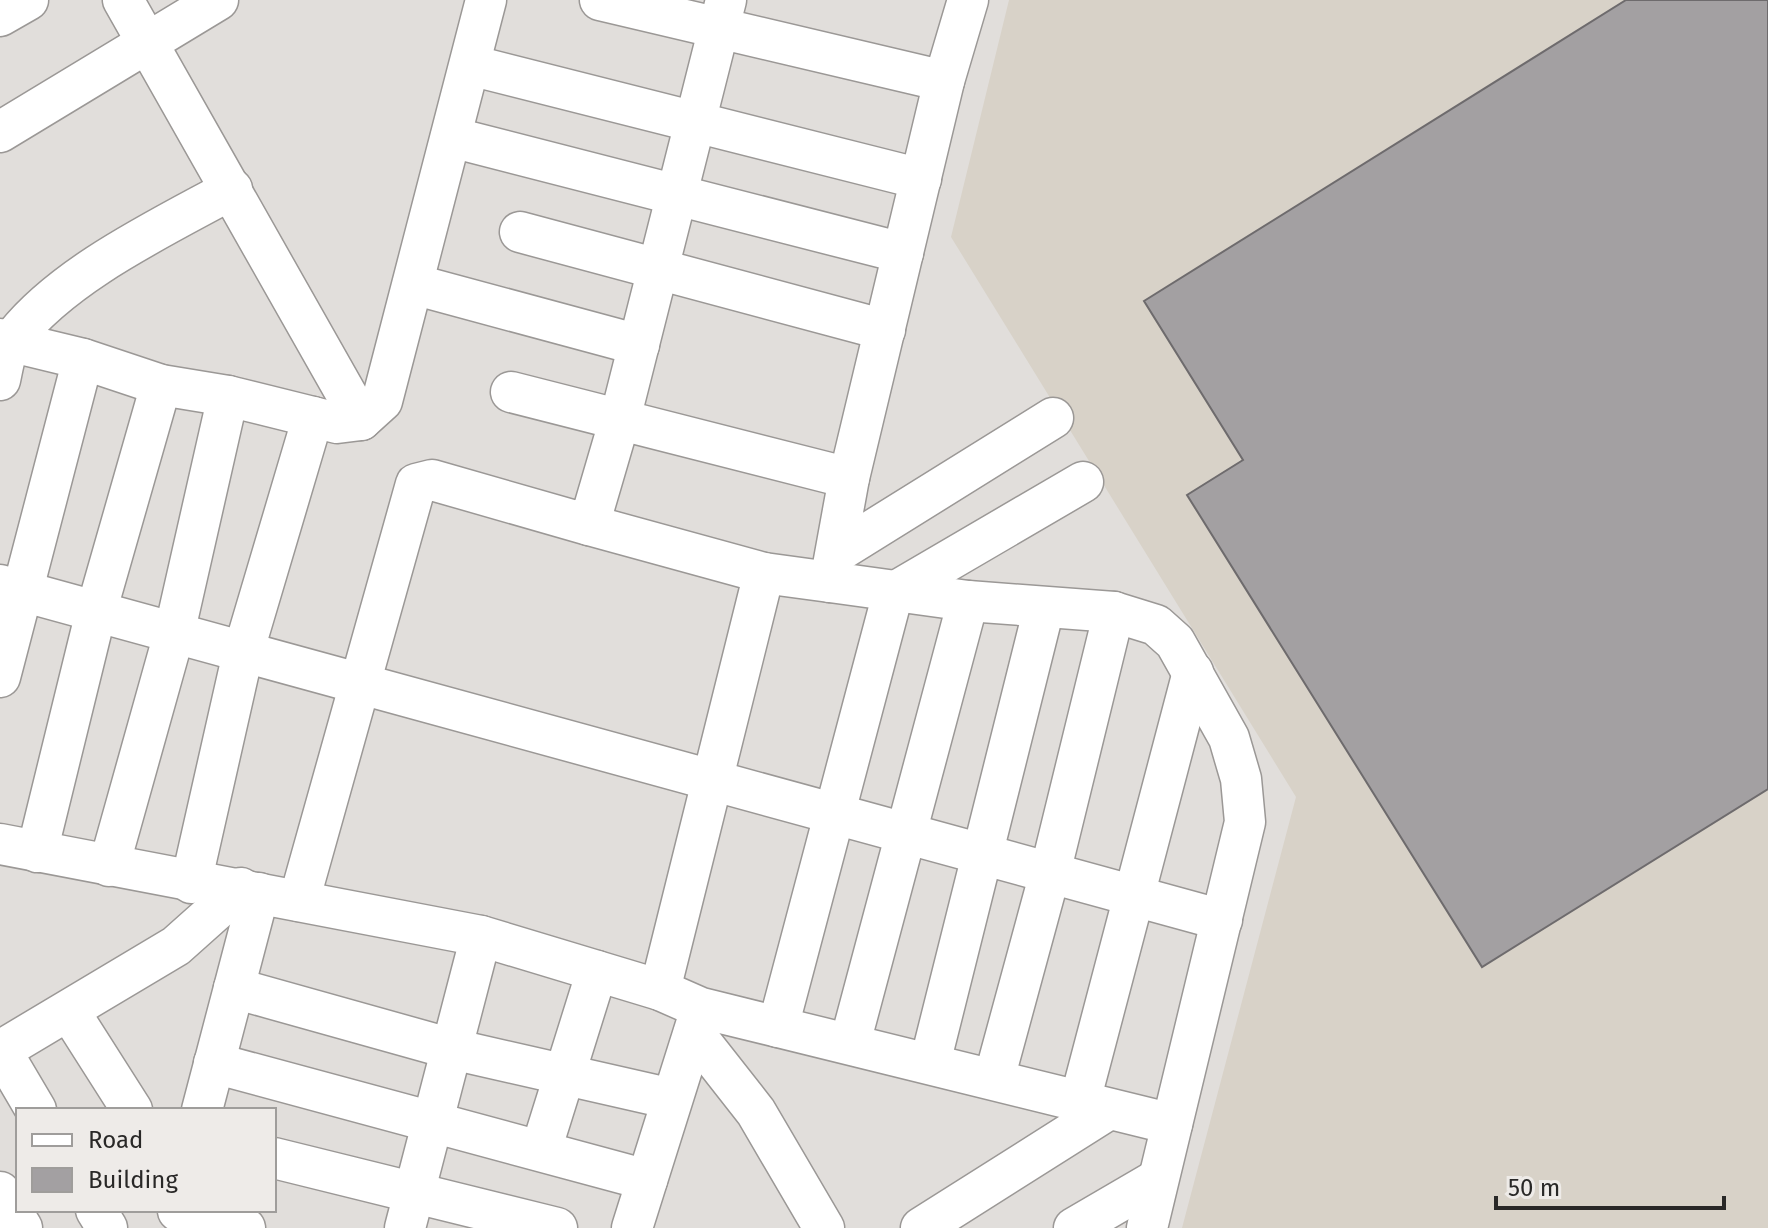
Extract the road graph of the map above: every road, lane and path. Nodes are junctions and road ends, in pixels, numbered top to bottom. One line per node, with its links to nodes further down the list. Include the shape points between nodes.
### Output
1 (28, 0): 8 (street)
2 (123, 0): 9 (street)
3 (218, 0): 9 (street)
4 (486, 0): 10 (street)
5 (600, 0): 7 (street)
6 (968, 0): 11 (street)
7 (723, 14): 11 (street); 12 (street)
8 (0, 16)
9 (149, 41): 13 (street); 16 (street)
10 (470, 65): 12 (street); 14 (street)
11 (944, 81): 15 (street)
12 (697, 121): 15 (street); 17 (street)
13 (0, 132)
14 (451, 137): 17 (street); 21 (street)
15 (921, 179): 19 (street)
16 (232, 189): 23 (street, via 117,252); 33 (street)
17 (679, 193): 19 (street); 20 (street)
18 (520, 232): 20 (street)
19 (903, 253): 22 (street)
20 (658, 270): 22 (street); 24 (street)
21 (413, 284): 24 (street); 33 (street, via 382,401)
22 (885, 330): 34 (street)
23 (5, 340): 25 (street); 26 (street)
24 (639, 345): 32 (street)
25 (83, 359): 27 (street); 39 (street)
26 (0, 380)
27 (161, 385): 29 (street); 43 (street)
28 (511, 392): 32 (street)
29 (228, 396): 30 (street); 45 (street)
30 (313, 417): 33 (street, via 337,423); 46 (street)
31 (1053, 418): 37 (street)
32 (620, 419): 34 (street); 36 (street)
33 (361, 420)
34 (849, 478): 37 (street)
35 (1083, 482): 40 (street)
36 (589, 525): 38 (street); 49 (street, via 432,480 416,484)
37 (833, 567): 38 (street); 40 (street)
38 (764, 573): 50 (street)
39 (11, 588): 43 (street); 48 (street)
40 (893, 593): 41 (street); 51 (street)
41 (968, 601): 42 (street); 52 (street)
42 (1044, 608): 44 (street); 54 (street)
43 (96, 612): 45 (street); 53 (street)
44 (1114, 612): 47 (street, via 1156,625 1175,642); 56 (street)
45 (174, 634): 46 (street); 55 (street)
46 (243, 653): 49 (street); 57 (street)
47 (1193, 672): 59 (street); 61 (street, via 1229,738 1241,779 1245,822)
48 (0, 677)
49 (359, 684): 50 (street); 60 (street)
50 (712, 781): 51 (street); 65 (street)
51 (837, 814): 52 (street); 68 (street)
52 (908, 834): 54 (street); 69 (street)
53 (18, 848): 55 (street)
54 (983, 855): 56 (street); 73 (street)
55 (109, 866): 57 (street)
56 (1050, 873): 59 (street); 75 (street)
57 (191, 883): 58 (street)
58 (250, 890): 60 (street); 64 (street); 66 (street, via 176,946)
59 (1133, 895): 61 (street); 77 (street)
60 (299, 901): 62 (street)
61 (1222, 920): 82 (street)
62 (481, 936): 63 (street); 70 (street)
63 (597, 971): 65 (street); 74 (street)
64 (234, 988): 70 (street); 72 (street)
65 (660, 990): 67 (street)
66 (69, 1011): 71 (street); 79 (street)
67 (697, 1020): 68 (street); 76 (street); 94 (street)
68 (778, 1027): 69 (street)
69 (850, 1043): 73 (street)
70 (452, 1049): 74 (street); 81 (street)
71 (0, 1050): 78 (street)
72 (214, 1063): 80 (street); 81 (street)
73 (930, 1063): 75 (street)
74 (565, 1073): 76 (street); 83 (street)
75 (994, 1079): 77 (street)
76 (672, 1099): 86 (street)
77 (1095, 1105): 82 (street); 95 (street)
78 (35, 1108)
79 (131, 1108)
80 (203, 1108)
81 (433, 1120): 83 (street); 88 (street)
82 (1172, 1124): 85 (street)
83 (541, 1150): 86 (street)
84 (276, 1159): 88 (street)
85 (1158, 1179): 96 (street); 97 (street)
86 (647, 1180): 93 (street)
87 (0, 1192): 90 (street)
88 (409, 1211): 92 (street)
89 (185, 1212): 91 (street)
90 (22, 1228)
91 (245, 1228)
92 (557, 1228)
93 (632, 1228)
94 (824, 1228)
95 (921, 1228)
96 (1074, 1228)
97 (1147, 1228)

